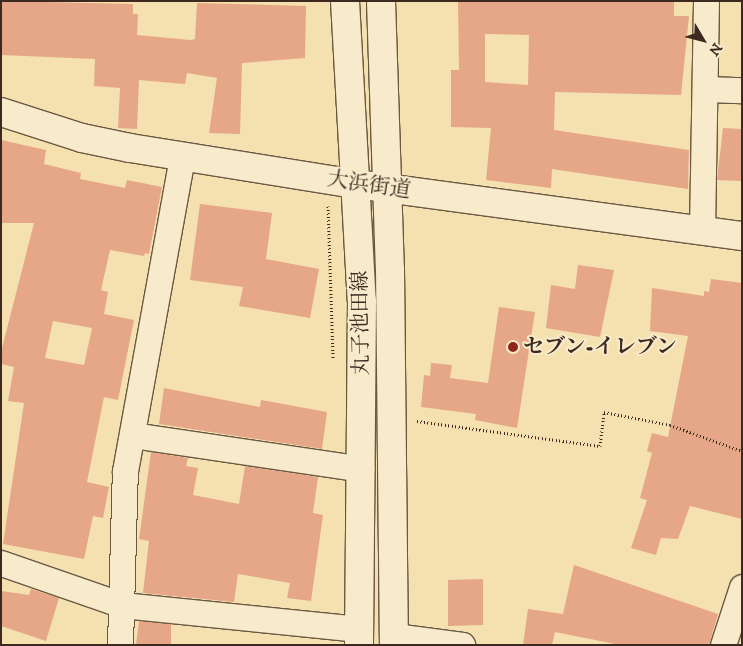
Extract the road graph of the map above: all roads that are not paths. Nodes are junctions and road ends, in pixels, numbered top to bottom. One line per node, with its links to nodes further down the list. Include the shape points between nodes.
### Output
1 (346, 1): 8 (street, 丸子池田線)
2 (381, 1): 9 (street, 丸子池田線)
3 (706, 1): 4 (street)
4 (705, 89): 5 (street); 10 (street)
5 (742, 90)
6 (1, 112): 7 (street, 大浜街道, via 82,138)
7 (182, 156): 8 (street, 大浜街道); 12 (street)
8 (356, 184): 9 (street, 大浜街道); 13 (street, 丸子池田線, via 362,301)
9 (386, 188): 10 (street, 大浜街道); 18 (street, 丸子池田線, via 390,269)
10 (702, 230): 11 (street, 大浜街道)
11 (742, 236)
12 (132, 435): 13 (street); 16 (street, via 125,471)
13 (361, 469): 17 (street, 丸子池田線)
14 (1, 563): 16 (street)
15 (742, 587): 21 (street)
16 (122, 605): 17 (street); 19 (street)
17 (359, 637)
18 (394, 640): 20 (street)
19 (120, 645)
20 (462, 645)
21 (723, 645)

